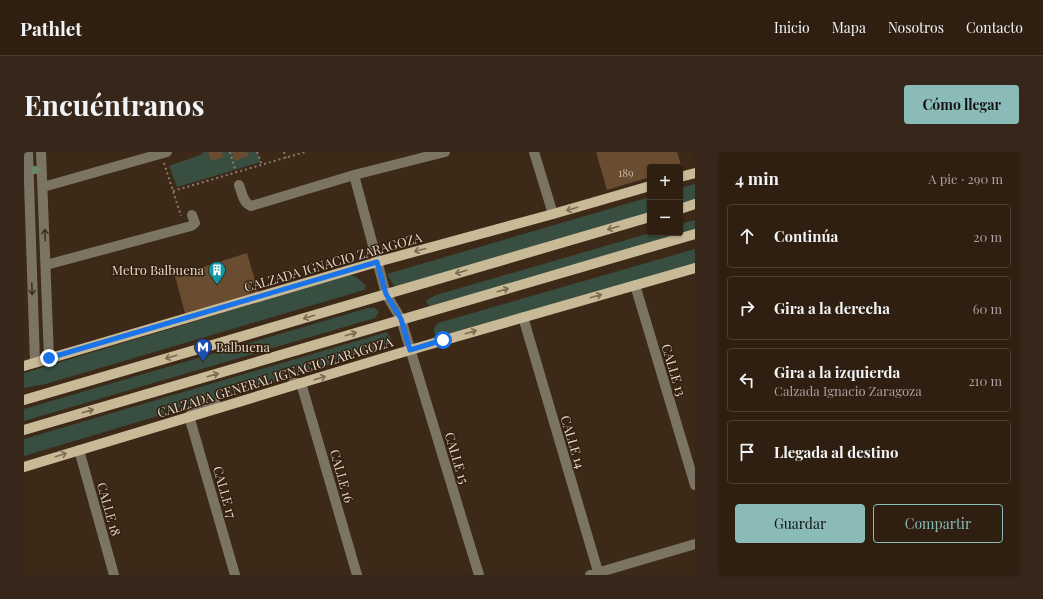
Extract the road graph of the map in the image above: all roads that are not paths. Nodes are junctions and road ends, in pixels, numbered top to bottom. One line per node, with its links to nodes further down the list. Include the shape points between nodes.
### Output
1 (28, 152): 15 (street)
2 (41, 152): 10 (street)
3 (445, 152): 7 (street)
4 (534, 152): 16 (street)
5 (164, 153): 10 (street)
6 (695, 173): 8 (main road)
7 (354, 175): 9 (street, via 251,206 244,200); 20 (street, CALLE 15)
8 (683, 176)
9 (239, 185)
10 (43, 187): 14 (street)
11 (647, 187): 16 (main road, CALZADA IGNACIO ZARAGOZA, one-way to 16)
12 (695, 204): 13 (main road)
13 (683, 208)
14 (44, 212): 15 (street); 21 (street, one-way to 14)
15 (30, 213): 23 (street)
16 (552, 214): 20 (main road, CALZADA IGNACIO ZARAGOZA, one-way to 20)
17 (192, 215): 21 (street, via 194,222 191,226)
18 (647, 218): 25 (main road, one-way to 25)
19 (695, 234): 27 (main road, CALZADA GENERAL IGNACIO ZARAGOZA, one-way to 19)
20 (377, 262): 25 (street, CALLE 15); 29 (main road, CALZADA IGNACIO ZARAGOZA)
21 (46, 265): 29 (street)
22 (695, 268): 24 (main road, CALZADA GENERAL IGNACIO ZARAGOZA)
23 (28, 269): 30 (street, one-way to 30)
24 (635, 285): 26 (main road, CALZADA GENERAL IGNACIO ZARAGOZA, one-way to 24); 40 (street, CALLE 13)
25 (386, 294): 27 (street, CALLE 15); 34 (main road, one-way to 34)
26 (523, 317): 28 (main road, CALZADA GENERAL IGNACIO ZARAGOZA, one-way to 26); 42 (street, CALLE 14)
27 (401, 319): 28 (street, CALLE 15); 37 (main road, CALZADA GENERAL IGNACIO ZARAGOZA, one-way to 27)
28 (410, 350): 32 (main road, CALZADA GENERAL IGNACIO ZARAGOZA, one-way to 28); 46 (street, CALLE 15)
29 (49, 358): 30 (main road, CALZADA IGNACIO ZARAGOZA)
30 (35, 362): 31 (main road, CALZADA IGNACIO ZARAGOZA)
31 (24, 366)
32 (301, 384): 36 (main road, CALZADA GENERAL IGNACIO ZARAGOZA); 45 (street, CALLE 16)
33 (24, 396): 34 (main road)
34 (40, 396): 35 (main road)
35 (24, 400)
36 (189, 416): 38 (main road, CALZADA GENERAL IGNACIO ZARAGOZA); 44 (street, CALLE 17)
37 (24, 430)
38 (79, 450): 39 (main road, CALZADA GENERAL IGNACIO ZARAGOZA, one-way to 38); 43 (street, CALLE 18)
39 (24, 467)
40 (695, 485)
41 (695, 544): 42 (street)
42 (596, 574)
43 (114, 575)
44 (235, 575)
45 (357, 575)
46 (479, 575)

